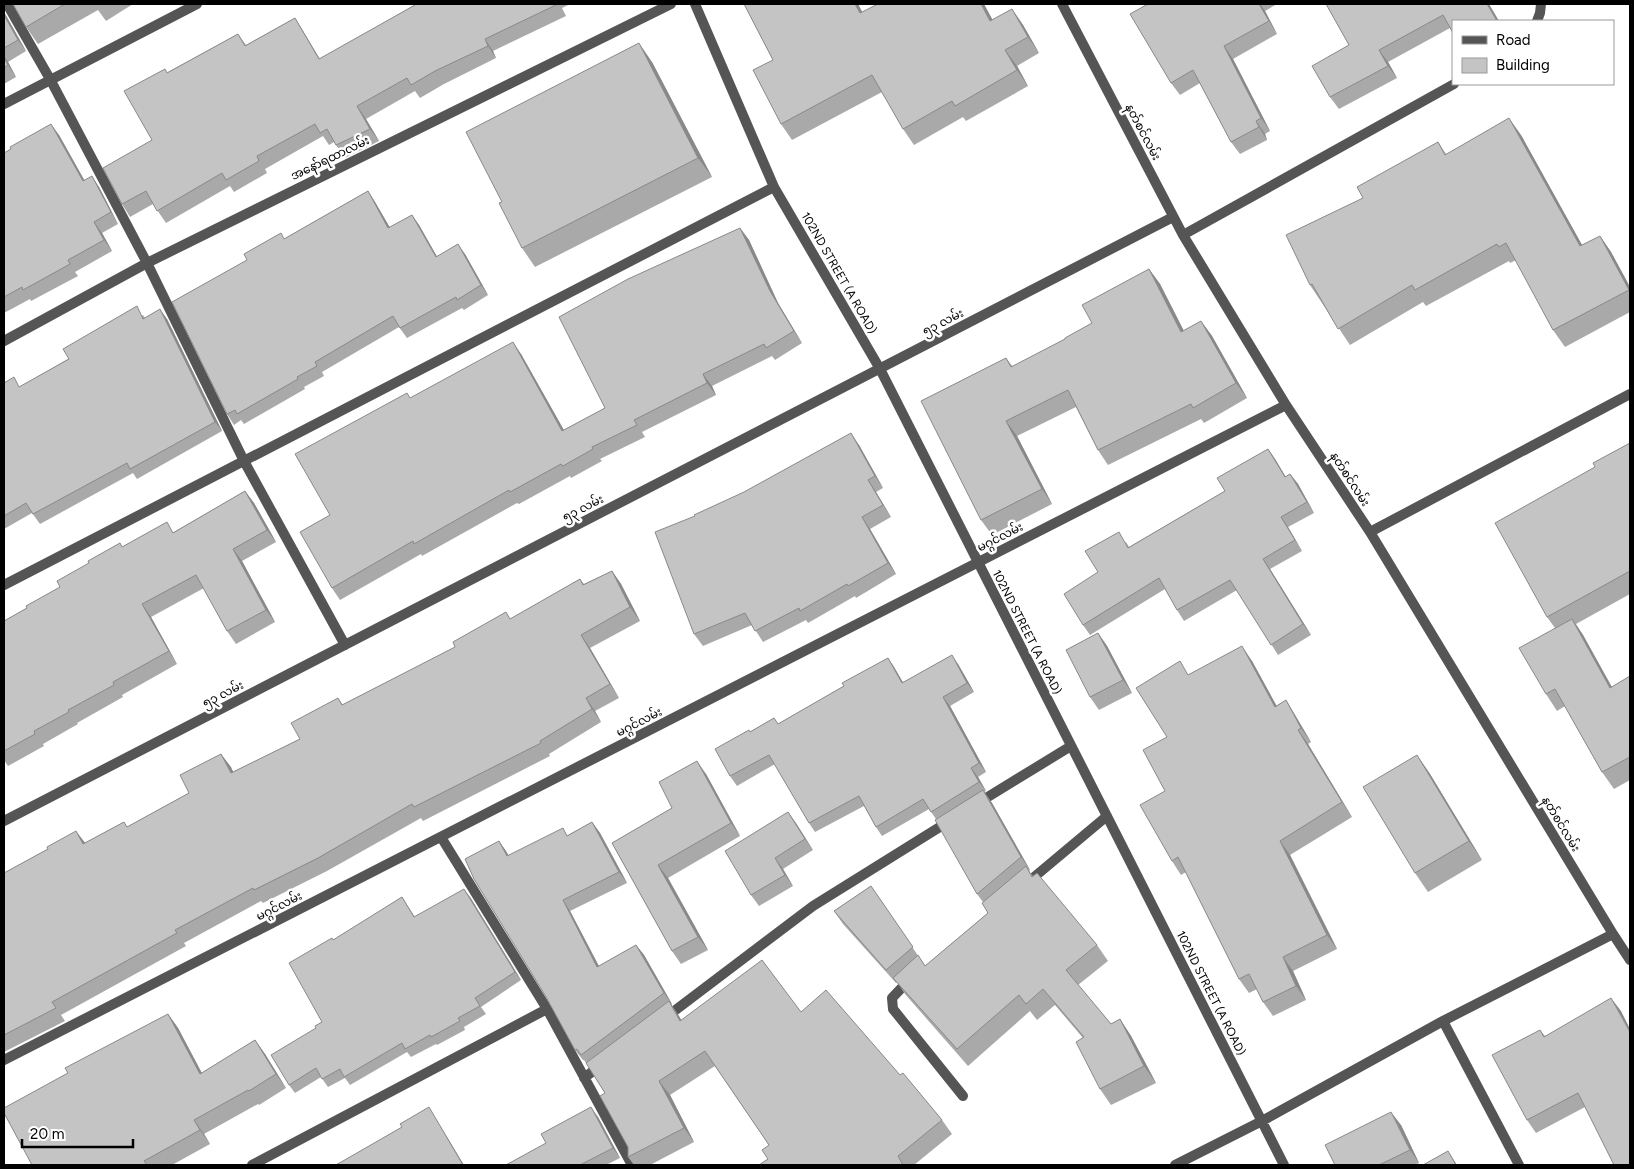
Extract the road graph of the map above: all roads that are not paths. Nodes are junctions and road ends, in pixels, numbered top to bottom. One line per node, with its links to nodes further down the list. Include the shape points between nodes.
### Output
1 (7, 4): 8 (street)
2 (197, 4): 8 (street)
3 (671, 4): 14 (street, အနော်ရထာလမ်း)
4 (695, 4): 11 (street, 102ND STREET (A ROAD))
5 (1062, 4): 12 (street, နတ်စင်လမ်း)
6 (1541, 4): 7 (street)
7 (1537, 20)
8 (50, 79): 10 (street); 14 (street)
9 (1452, 85): 13 (street)
10 (4, 104)
11 (774, 187): 16 (street, 102ND STREET (A ROAD)); 19 (street)
12 (1174, 217): 13 (street, နတ်စင်လမ်း); 16 (street, ၅၃ လမ်း)
13 (1183, 235): 18 (street, နတ်စင်လမ်း)
14 (147, 263): 15 (street, အနော်ရထာလမ်း); 19 (street)
15 (4, 341)
16 (880, 369): 21 (street, 102ND STREET (A ROAD)); 23 (street, ၅၃ လမ်း)
17 (1630, 394): 20 (street)
18 (1286, 405): 20 (street, နတ်စင်လမ်း); 21 (street, မဂ္ဂင်လမ်း)
19 (244, 461): 22 (street); 23 (street)
20 (1370, 532): 29 (street, နတ်စင်လမ်း)
21 (978, 563): 24 (street, 102ND STREET (A ROAD)); 27 (street, မဂ္ဂင်လမ်း)
22 (4, 585)
23 (345, 645): 26 (street, ၅၃ လမ်း)
24 (1071, 746): 25 (street, 102ND STREET (A ROAD)); 34 (street, via 813,906)
25 (1107, 816): 28 (street); 39 (street, 102ND STREET (A ROAD))
26 (4, 821)
27 (441, 837): 32 (street); 35 (street, မဂ္ဂင်လမ်း)
28 (1017, 891)
29 (1613, 934): 30 (street, နတ်စင်လမ်း); 33 (street)
30 (1630, 960)
31 (920, 971): 38 (street, via 892,998 893,1009)
32 (547, 1009): 37 (street); 40 (street)
33 (1444, 1022): 39 (street); 44 (street)
34 (654, 1026)
35 (4, 1060)
36 (608, 1060): 37 (street)
37 (584, 1078): 41 (street)
38 (964, 1096)
39 (1262, 1121): 42 (street); 43 (street, 102ND STREET (A ROAD))
40 (252, 1165)
41 (632, 1165)
42 (1175, 1165)
43 (1284, 1165)
44 (1519, 1165)

